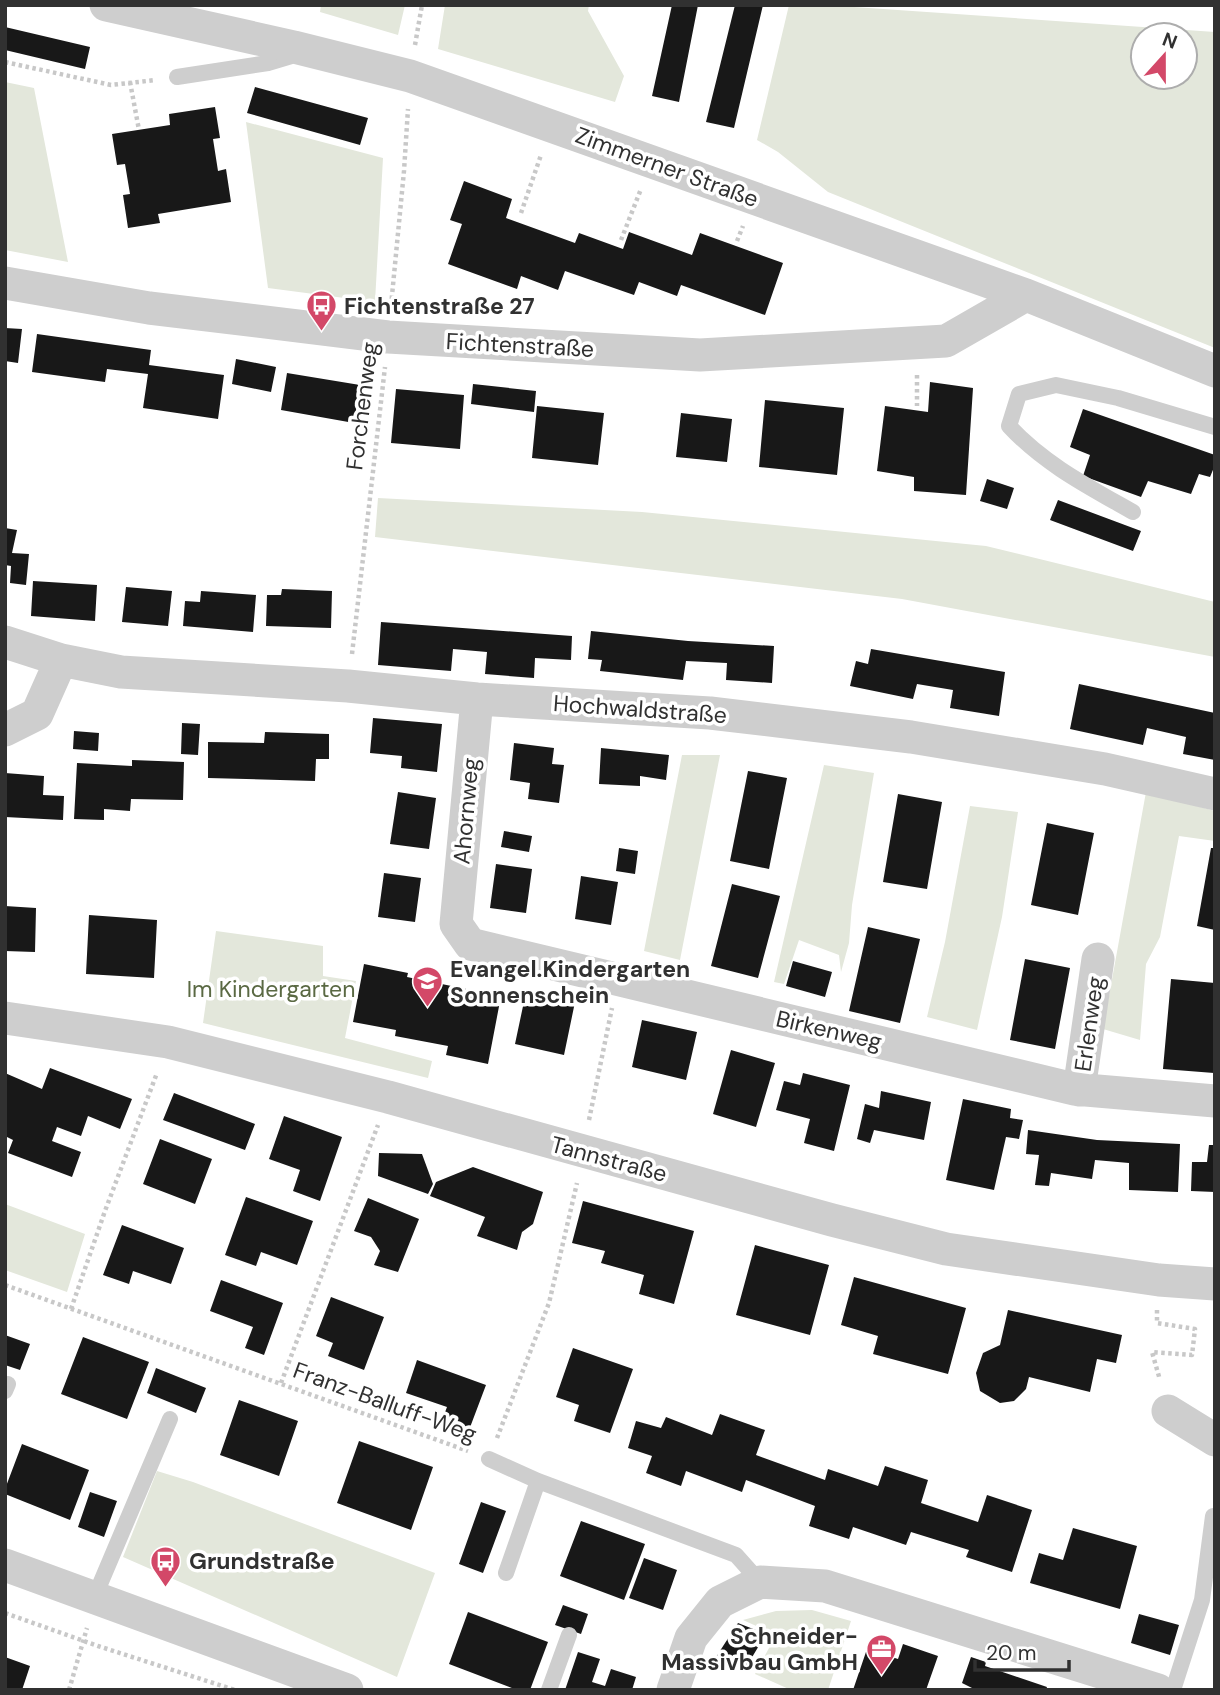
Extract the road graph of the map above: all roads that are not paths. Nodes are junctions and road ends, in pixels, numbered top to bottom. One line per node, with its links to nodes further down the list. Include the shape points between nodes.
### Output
1 (106, 5): 2 (street, Zimmerner Straße)
2 (309, 51): 3 (lane, via 268,63); 5 (street, Zimmerner Straße, via 410,76)
3 (177, 77)
4 (5, 283): 5 (street, Fichtenstraße, via 149,308 388,337 700,355 946,341)
5 (1026, 295): 6 (street, Zimmerner Straße)
6 (1215, 371)
7 (1215, 427): 8 (lane, via 1056,385 1019,394 1009,426 1028,446)
8 (1133, 512)
9 (5, 642): 10 (street, Hochwaldstraße)
10 (61, 660): 11 (street, Hochwaldstraße, via 121,672); 12 (street, via 37,714)
11 (477, 699): 13 (street, Hochwaldstraße, via 710,713 911,737 1105,769); 14 (street, Ahornweg)
12 (5, 730)
13 (1215, 794)
14 (456, 924): 17 (street, Birkenweg, via 470,944)
15 (1098, 958): 17 (street, Erlenweg)
16 (5, 1018): 19 (street, Tannstraße, via 168,1042 388,1097 587,1135 832,1220 946,1248)
17 (1079, 1090): 18 (street, Birkenweg)
18 (1215, 1101)
19 (1215, 1284)
20 (1168, 1412): 22 (street)
21 (170, 1419): 29 (lane)
22 (1215, 1440)
23 (489, 1459): 24 (lane)
24 (538, 1481): 27 (lane); 28 (lane, via 736,1555)
25 (1213, 1516): 35 (lane, via 1202,1600)
26 (5, 1564): 29 (street)
27 (506, 1573)
28 (760, 1582): 33 (street, via 720,1602 691,1638); 34 (street, via 825,1586)
29 (95, 1596): 31 (street)
30 (569, 1635): 32 (lane)
31 (347, 1690)
32 (549, 1690)
33 (673, 1690)
34 (1158, 1690)
35 (1173, 1690)

